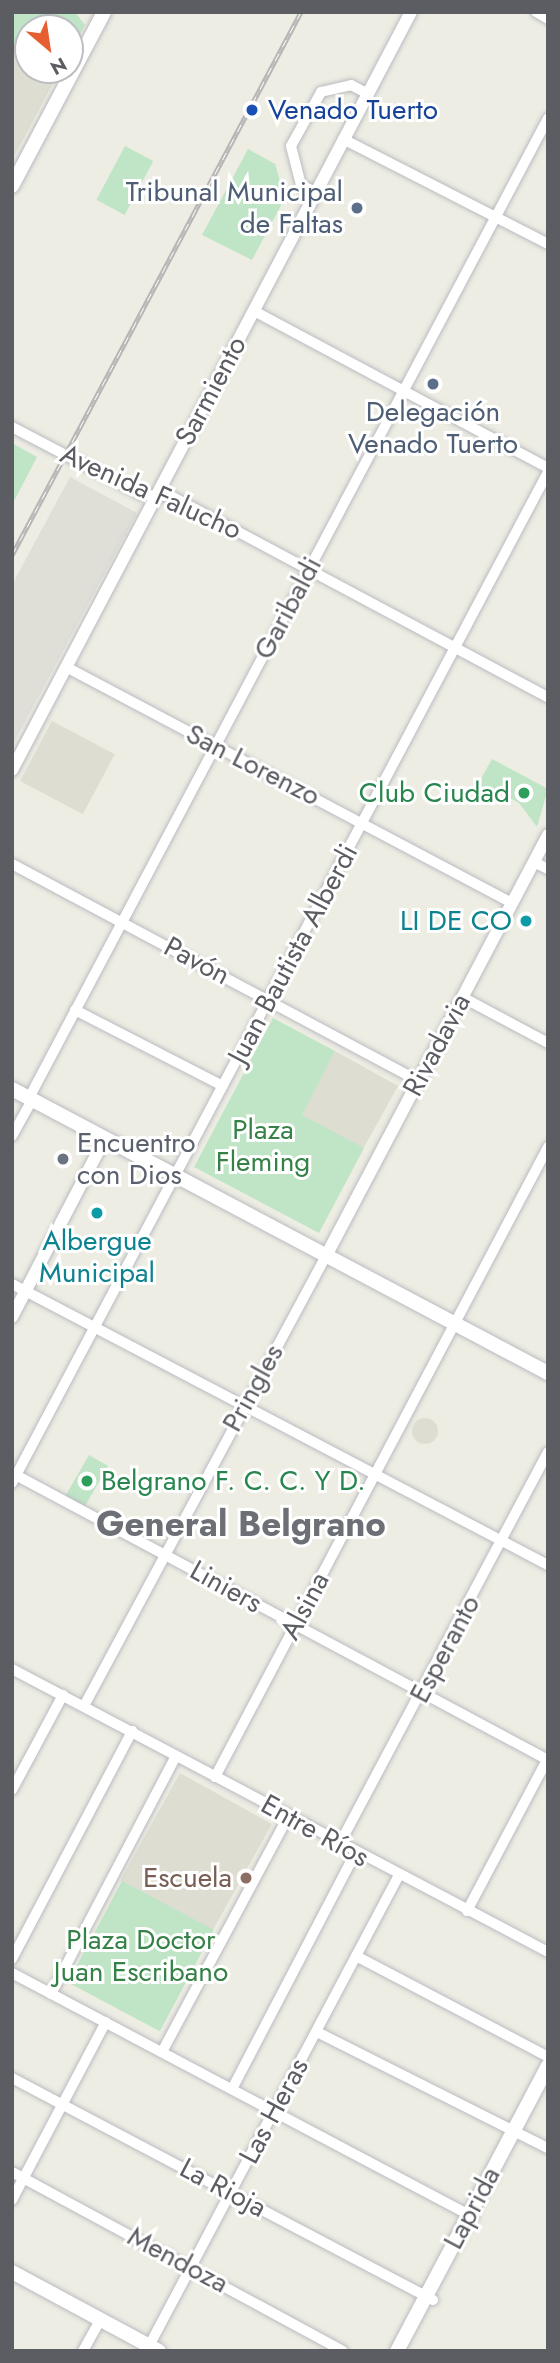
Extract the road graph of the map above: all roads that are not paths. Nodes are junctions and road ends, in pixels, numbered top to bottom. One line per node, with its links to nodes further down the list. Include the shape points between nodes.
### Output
1 (104, 12): 8 (main road)
2 (411, 12): 5 (street, Sarmiento)
3 (536, 12): 4 (street)
4 (548, 19)
5 (367, 93): 7 (street, Sarmiento); 9 (street, via 351,85 321,92 291,146 301,185)
6 (548, 118): 10 (street, Garibaldi)
7 (342, 139): 9 (street, Sarmiento); 10 (street)
8 (12, 186)
9 (315, 192): 12 (street, Sarmiento)
10 (495, 217): 11 (street); 13 (street, Garibaldi)
11 (548, 244)
12 (254, 311): 13 (street); 16 (street, Sarmiento)
13 (401, 392): 15 (street); 17 (street, Garibaldi)
14 (12, 427): 16 (street, Avenida Falucho, via 142,495)
15 (548, 470): 18 (street, Juan Bautista Alberdi)
16 (156, 495): 17 (street, Avenida Falucho, via 171,496); 19 (street, Sarmiento)
17 (309, 568): 18 (street, Avenida Falucho); 21 (street, Garibaldi)
18 (455, 646): 20 (street, Avenida Falucho); 23 (street, Juan Bautista Alberdi)
19 (68, 668): 21 (street, San Lorenzo); 22 (street, Sarmiento)
20 (548, 697)
21 (216, 746): 23 (street, San Lorenzo); 29 (street, Garibaldi)
22 (12, 770)
23 (363, 822): 28 (street, San Lorenzo); 31 (street, Juan Bautista Alberdi)
24 (548, 835): 25 (street, Rivadavia)
25 (534, 862): 27 (street); 28 (street, Rivadavia)
26 (12, 864): 29 (street, Pavón)
27 (548, 869)
28 (512, 903): 30 (street, Rivadavia)
29 (121, 921): 31 (street, Pavón); 32 (street, Garibaldi)
30 (463, 997): 33 (street); 34 (street, Rivadavia)
31 (270, 999): 34 (street, Pavón); 35 (street, Juan Bautista Alberdi)
32 (75, 1010): 35 (street); 37 (street, Garibaldi)
33 (548, 1042)
34 (418, 1081): 42 (street, Rivadavia)
35 (223, 1086): 41 (street, Juan Bautista Alberdi)
36 (12, 1089): 37 (main road)
37 (31, 1099): 38 (street, Garibaldi); 39 (main road)
38 (12, 1136)
39 (104, 1140): 41 (main road); 44 (street)
40 (548, 1147): 46 (street, Alsina)
41 (175, 1177): 42 (main road); 47 (street, Juan Bautista Alberdi)
42 (326, 1256): 46 (main road); 49 (street, Pringles)
43 (12, 1284): 44 (street)
44 (26, 1291): 45 (street); 47 (street)
45 (12, 1317)
46 (454, 1323): 48 (main road); 51 (street, Alsina)
47 (95, 1327): 49 (street); 52 (street, Juan Bautista Alberdi)
48 (548, 1373)
49 (244, 1404): 51 (street); 54 (street, Pringles)
50 (548, 1452): 53 (street, Esperanto)
51 (375, 1473): 53 (street); 56 (street, Alsina)
52 (14, 1477): 54 (street, Liniers)
53 (502, 1541): 55 (street); 58 (street, Esperanto)
54 (164, 1553): 56 (street, Liniers); 60 (street, Pringles)
55 (548, 1565)
56 (295, 1625): 58 (street, Liniers); 65 (street, Alsina)
57 (12, 1669): 59 (street, Entre Ríos)
58 (422, 1693): 63 (street, Liniers); 68 (street, Esperanto)
59 (63, 1695): 60 (street, Entre Ríos); 64 (street)
60 (84, 1706): 61 (street, Entre Ríos)
61 (132, 1731): 62 (street, Entre Ríos); 74 (street)
62 (176, 1756): 65 (street, Entre Ríos); 76 (street)
63 (547, 1759): 71 (street)
64 (15, 1776): 66 (street)
65 (215, 1777): 67 (street, Entre Ríos)
66 (12, 1790)
67 (288, 1817): 68 (street, Entre Ríos); 79 (street)
68 (339, 1845): 69 (street, Entre Ríos)
69 (355, 1854): 70 (street, Entre Ríos); 84 (street)
70 (398, 1877): 71 (street, Entre Ríos); 73 (street, Las Heras)
71 (467, 1911): 72 (street, Entre Ríos)
72 (548, 1952)
73 (356, 1956): 78 (street, Las Heras); 80 (street)
74 (12, 1959)
75 (12, 1973): 76 (street)
76 (51, 1994): 77 (street)
77 (106, 2022): 79 (street); 85 (street)
78 (317, 2032): 86 (street, Las Heras); 87 (street)
79 (162, 2052): 84 (street)
80 (548, 2057)
81 (548, 2066): 87 (main road, Laprida)
82 (12, 2078): 85 (street, La Rioja)
83 (548, 2084): 87 (main road, Laprida)
84 (232, 2089): 86 (street)
85 (63, 2105): 90 (street); 91 (street, La Rioja)
86 (274, 2111): 91 (street, Las Heras); 93 (street)
87 (517, 2133): 88 (street); 93 (main road, Laprida)
88 (548, 2148)
89 (12, 2172): 90 (street, Mendoza)
90 (24, 2178): 92 (street); 94 (street, Mendoza)
91 (231, 2193): 94 (street, Las Heras); 96 (street, La Rioja)
92 (12, 2200)
93 (472, 2216): 96 (main road, Laprida)
94 (192, 2267): 98 (street, Las Heras); 100 (street, Mendoza)
95 (12, 2272): 97 (main road)
96 (429, 2297): 101 (main road, Laprida); 102 (main road, Laprida)
97 (100, 2320): 98 (main road); 99 (street)
98 (154, 2348)
99 (83, 2351)
100 (343, 2351)
101 (397, 2351)
102 (407, 2351)

